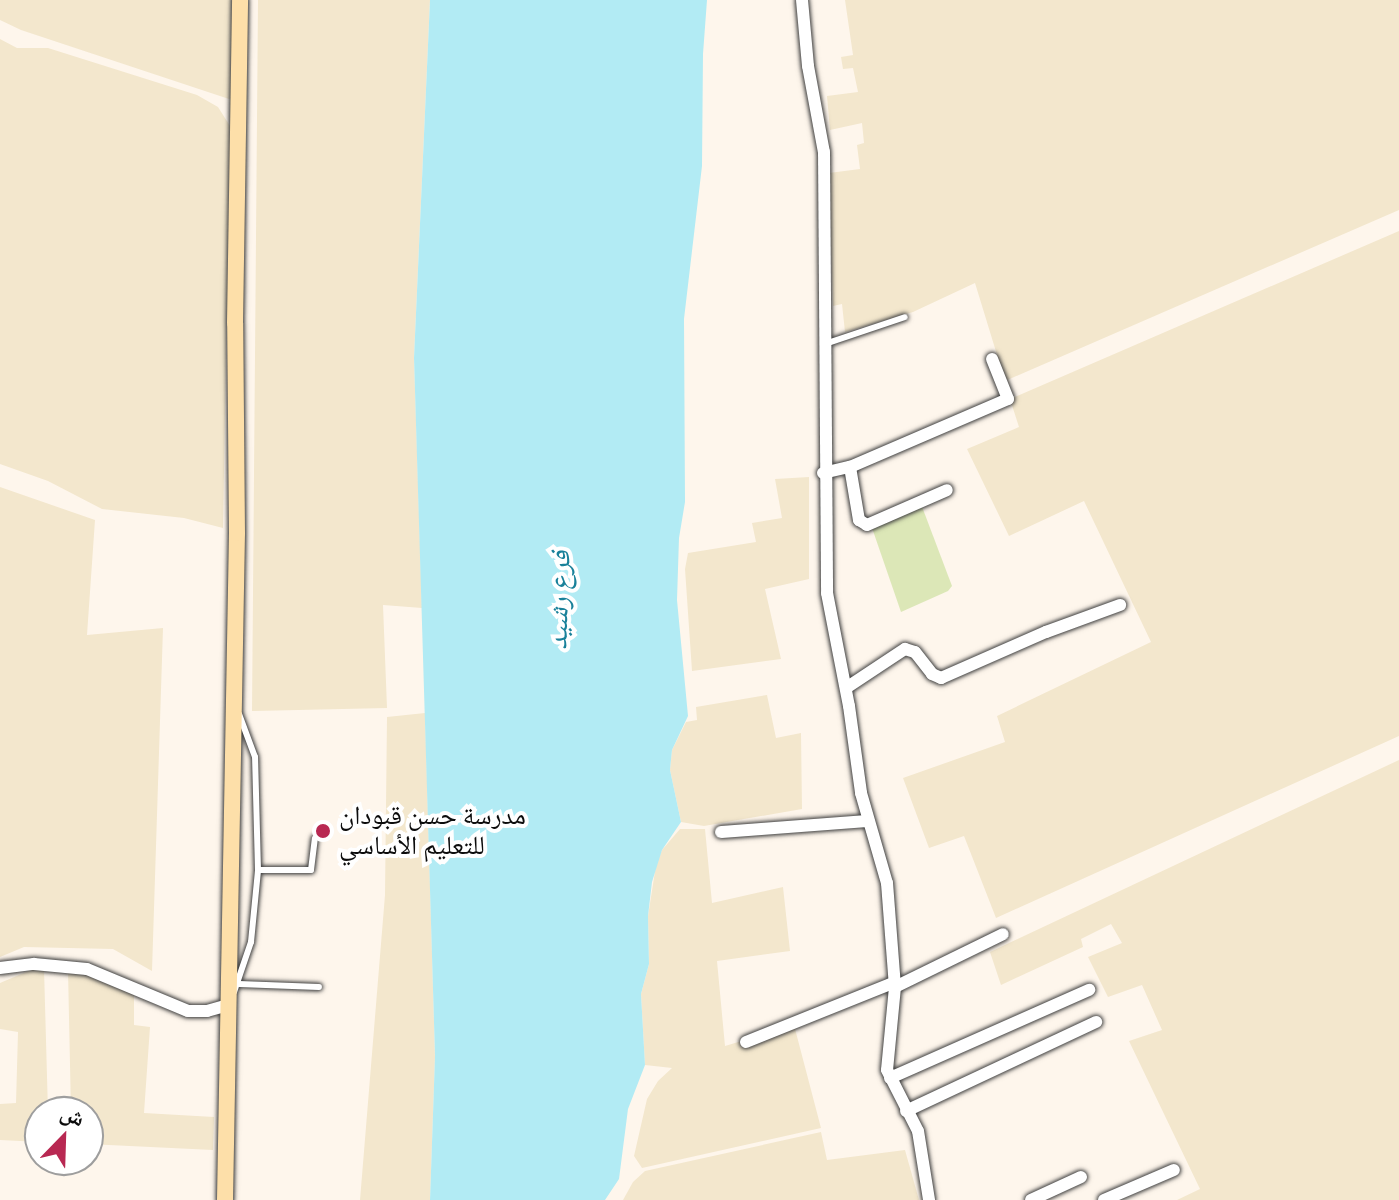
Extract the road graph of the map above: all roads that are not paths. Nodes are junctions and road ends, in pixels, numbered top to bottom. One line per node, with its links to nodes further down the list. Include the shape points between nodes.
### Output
1 (240, 0): 11 (street)
2 (802, 0): 4 (street, via 824,152)
3 (905, 317): 4 (lane)
4 (822, 345): 7 (street)
5 (992, 359): 6 (street, via 1008,399)
6 (850, 467): 7 (street); 8 (street, via 859,520 867,525)
7 (823, 473): 10 (street, via 827,593)
8 (947, 490)
9 (1120, 605): 10 (street, via 941,678 905,649)
10 (846, 688): 12 (street)
11 (234, 702): 15 (lane, via 255,757); 21 (street)
12 (868, 821): 13 (street); 18 (street, via 887,883)
13 (721, 832)
14 (315, 838): 15 (lane, via 311,870)
15 (258, 870): 21 (lane, via 251,942)
16 (1003, 934): 18 (street)
17 (0, 968): 21 (street, via 34,964 87,969 188,1011 207,1011)
18 (895, 984): 23 (street); 24 (street)
19 (319, 987): 21 (lane)
20 (1089, 990): 24 (street)
21 (232, 995): 28 (street)
22 (1096, 1022): 25 (street)
23 (746, 1042)
24 (890, 1078): 25 (street)
25 (906, 1111): 29 (street, via 921,1142)
26 (1174, 1170): 31 (street)
27 (1081, 1177): 30 (street)
28 (225, 1200)
29 (929, 1200)
30 (1031, 1200)
31 (1104, 1200)

